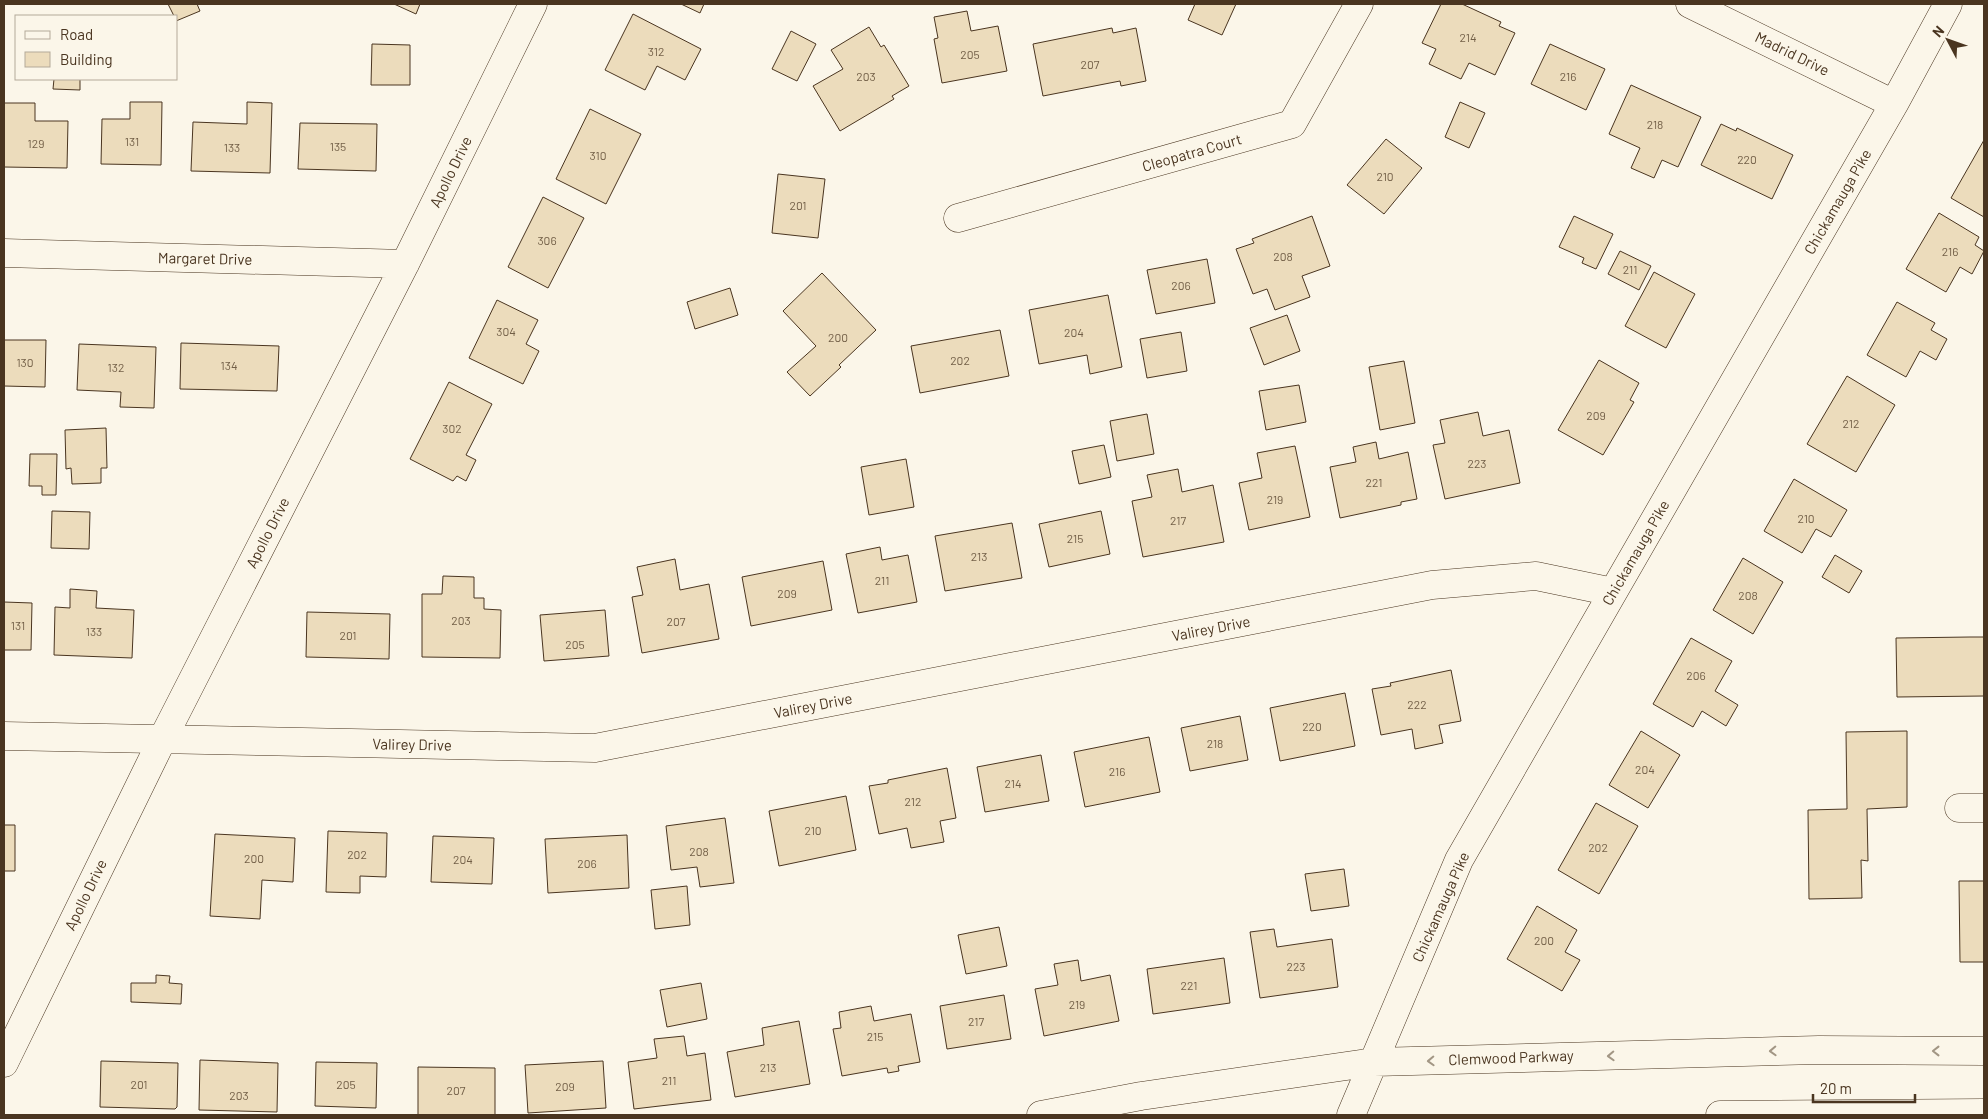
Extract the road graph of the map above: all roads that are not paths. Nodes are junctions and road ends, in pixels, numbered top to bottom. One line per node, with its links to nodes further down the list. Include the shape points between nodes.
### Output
1 (533, 4): 8 (street, Apollo Drive)
2 (1360, 4): 6 (street, Cleopatra Court, via 1292,124)
3 (1690, 4): 5 (street, Madrid Drive)
4 (1948, 4): 5 (street, Chickamauga Pike)
5 (1894, 104): 9 (street, Chickamauga Pike)
6 (958, 218)
7 (4, 254): 8 (street, Margaret Drive)
8 (405, 264): 11 (street, Apollo Drive)
9 (1613, 592): 11 (street, Valirey Drive, via 1536,576 1432,586 594,748); 13 (street, Chickamauga Pike, via 1460,860)
10 (4, 736): 11 (street, Valirey Drive)
11 (162, 740): 14 (street, Apollo Drive)
12 (1984, 1051): 13 (street, Clemwood Parkway, one-way to 13, via 1819,1050)
13 (1374, 1062): 16 (street, Clemwood Parkway, via 1141,1096); 17 (street, Chickamauga Pike)
14 (4, 1063)
15 (1984, 1114): 18 (street)
16 (1041, 1115)
17 (1351, 1115)
18 (1720, 1115)

